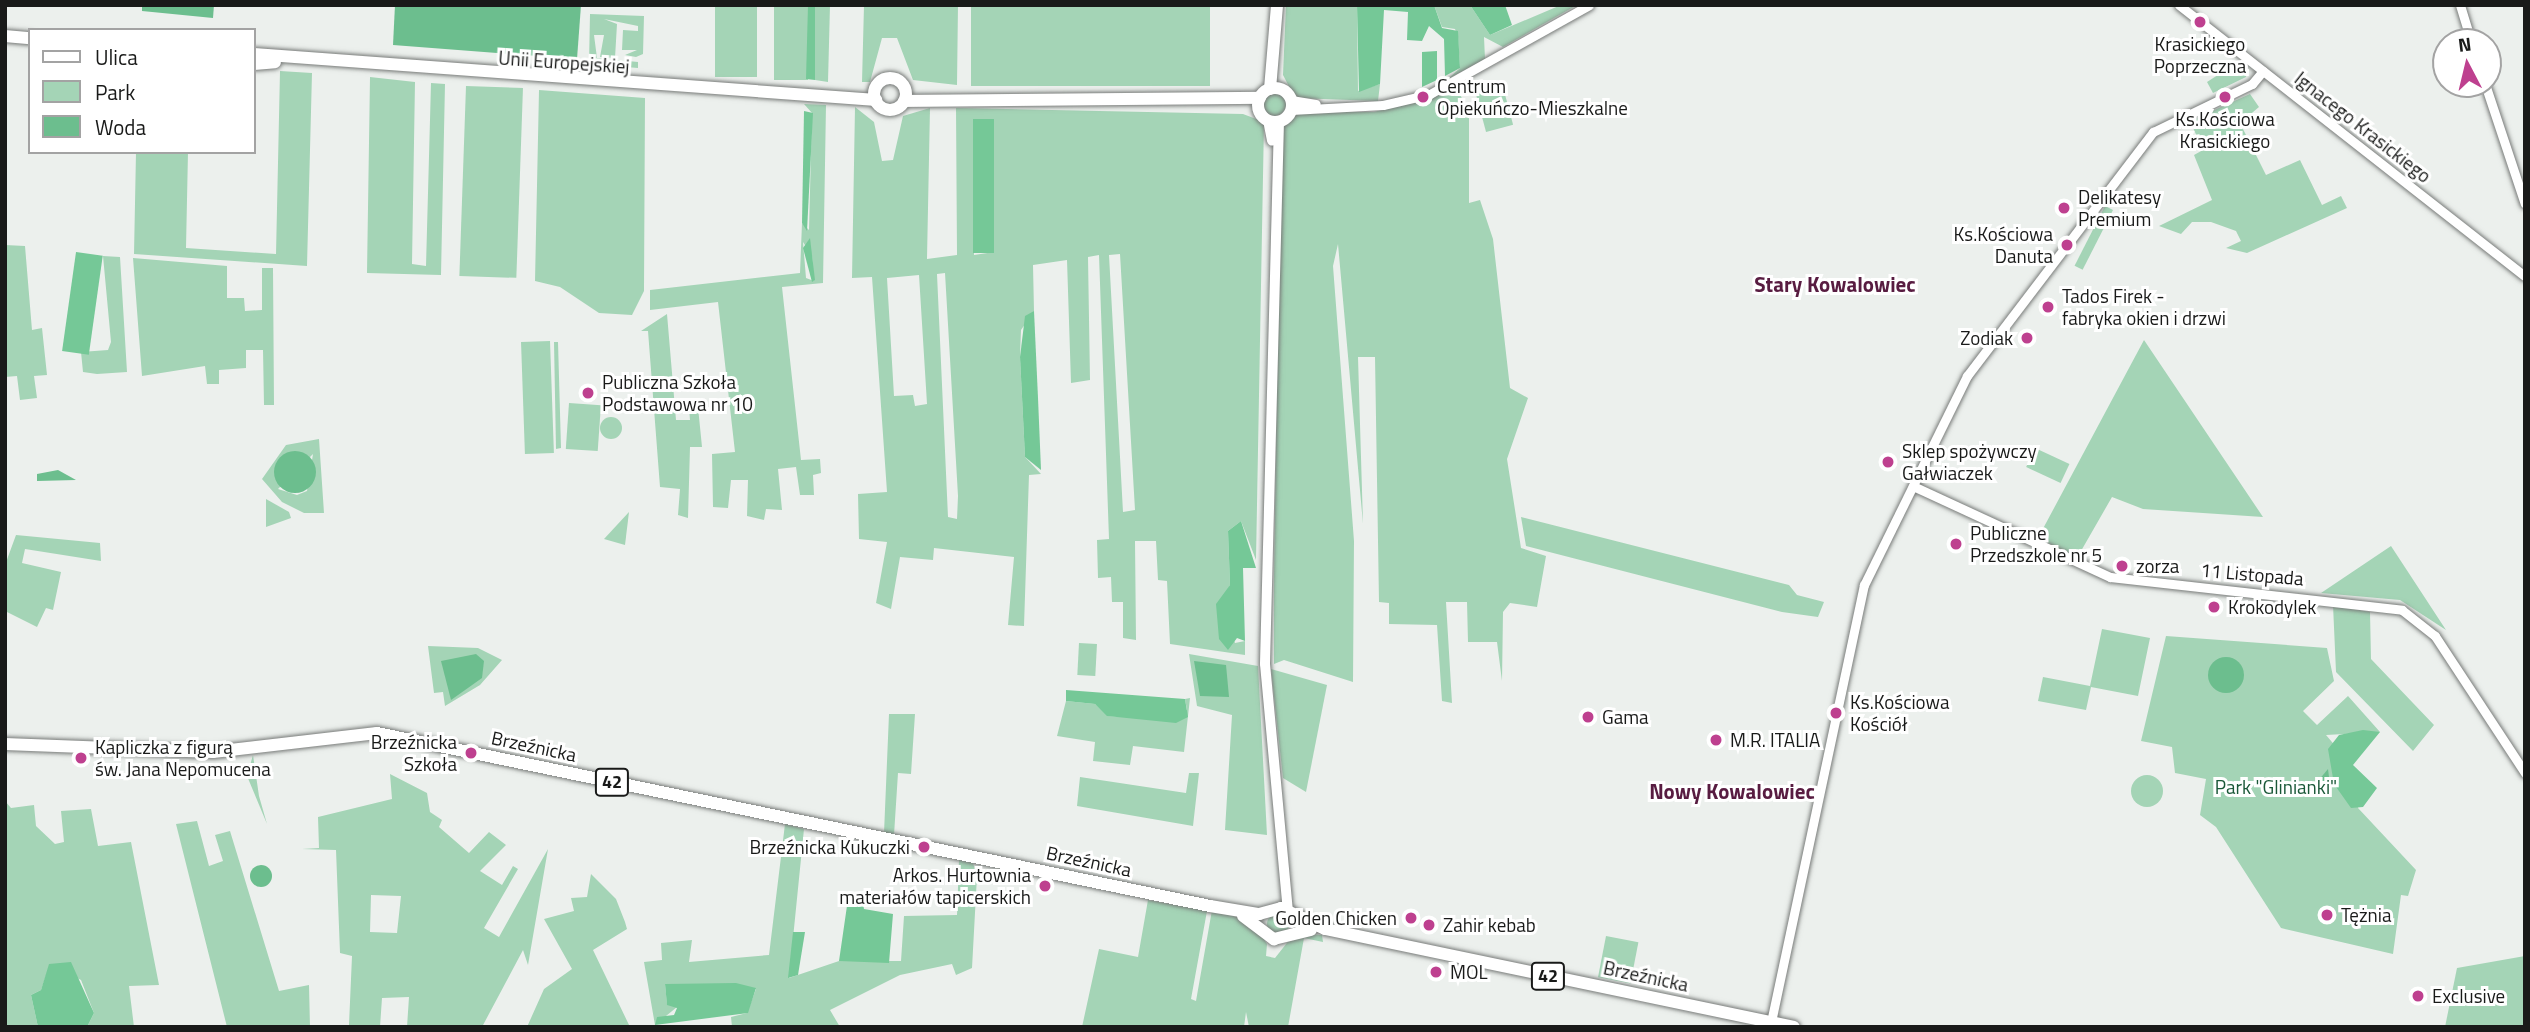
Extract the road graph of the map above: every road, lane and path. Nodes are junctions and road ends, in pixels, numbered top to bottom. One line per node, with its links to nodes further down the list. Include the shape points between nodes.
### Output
1 (1277, 5): 15 (main road, via 1275,60)
2 (1589, 5): 18 (street, via 1430,94 1383,105)
3 (2179, 5): 11 (street, Ignacego Krasickiego)
4 (2460, 5): 5 (street)
5 (2467, 28)
6 (5, 36): 7 (main road)
7 (28, 38)
8 (256, 54): 9 (main road, Unii Europejskiej)
9 (300, 60): 10 (main road, Unii Europejskiej); 13 (main road, Unii Europejskiej, via 650,88)
10 (256, 64)
11 (2263, 71): 21 (street, Ignacego Krasickiego); 22 (street, via 2252,84 2153,132 1975,364)
12 (876, 86): 13 (main road, Unii Europejskiej); 14 (main road, Unii Europejskiej, via 894,78); 17 (main road)
13 (826, 93): 17 (main road, Unii Europejskiej)
14 (905, 95): 15 (main road, via 1209,103); 17 (main road, Unii Europejskiej, via 891,110)
15 (1267, 96): 18 (main road); 19 (main road)
16 (2490, 98): 20 (street)
17 (876, 100)
18 (1291, 105): 19 (main road)
19 (1273, 120): 25 (main road, via 1265,664)
20 (2525, 204)
21 (2525, 276)
22 (1913, 486): 24 (street, 11 Listopada, via 2110,577 2402,610 2435,636); 32 (street, via 1862,595)
23 (5, 744): 26 (main road, Brzeźnicka / 42, via 212,752 377,733)
24 (2525, 773)
25 (1282, 865): 27 (main road); 28 (main road)
26 (1214, 906): 27 (main road, Brzeźnicka); 29 (main road, Brzeźnicka / 42)
27 (1268, 911): 28 (main road, 42); 29 (main road)
28 (1290, 914): 30 (main road, Brzeźnicka / 42); 31 (main road)
29 (1262, 928): 31 (main road, 42, via 1274,939)
30 (1325, 929): 31 (main road, Brzeźnicka / 42); 32 (main road, Brzeźnicka / 42)
31 (1289, 935)
32 (1771, 1022): 33 (main road, Brzeźnicka / 42)
33 (1794, 1027)

